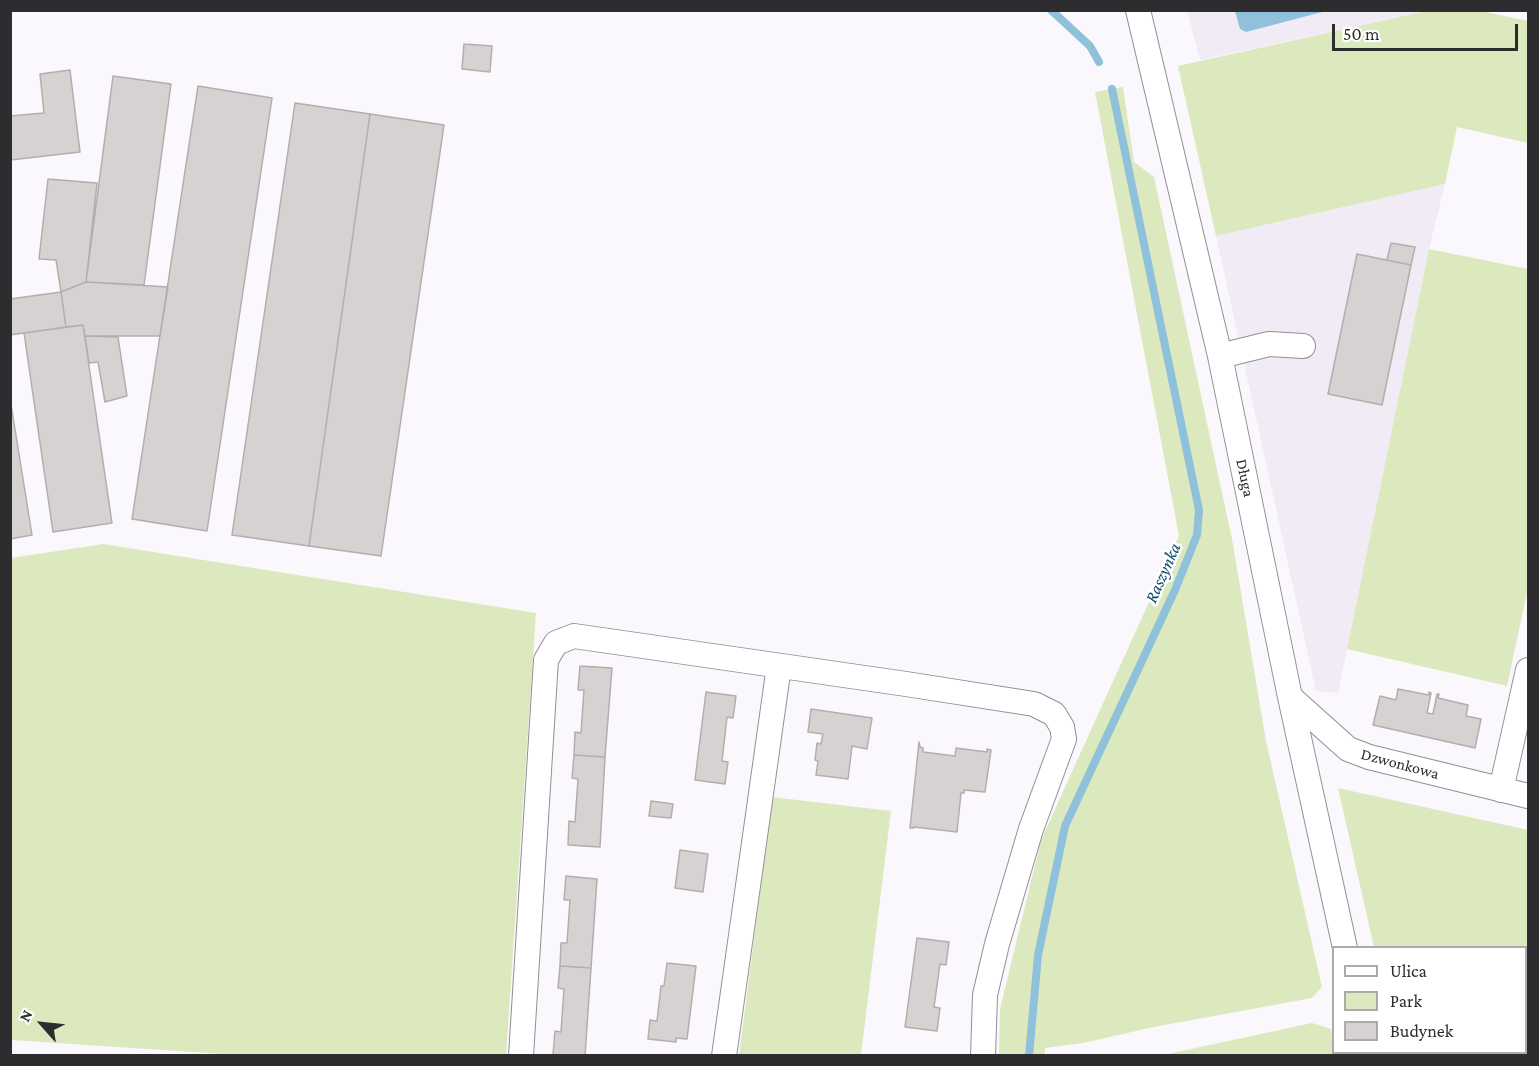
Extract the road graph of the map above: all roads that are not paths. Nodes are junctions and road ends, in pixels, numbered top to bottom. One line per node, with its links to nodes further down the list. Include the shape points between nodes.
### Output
1 (1138, 10): 3 (street, Długa)
2 (1303, 346): 3 (street, via 1269,344)
3 (1220, 356): 6 (street, Długa)
4 (779, 666): 10 (street, via 574,636 556,643 550,651 546,660); 11 (street); 12 (street, via 1034,704 1054,714 1062,727 1064,739 1030,829 994,954 985,995)
5 (1528, 670): 7 (street)
6 (1290, 697): 7 (street, Dzwonkowa, via 1348,749); 9 (street, Długa)
7 (1501, 790): 8 (street, Dzwonkowa)
8 (1528, 796)
9 (1345, 946)
10 (521, 1056)
11 (724, 1056)
12 (983, 1056)

